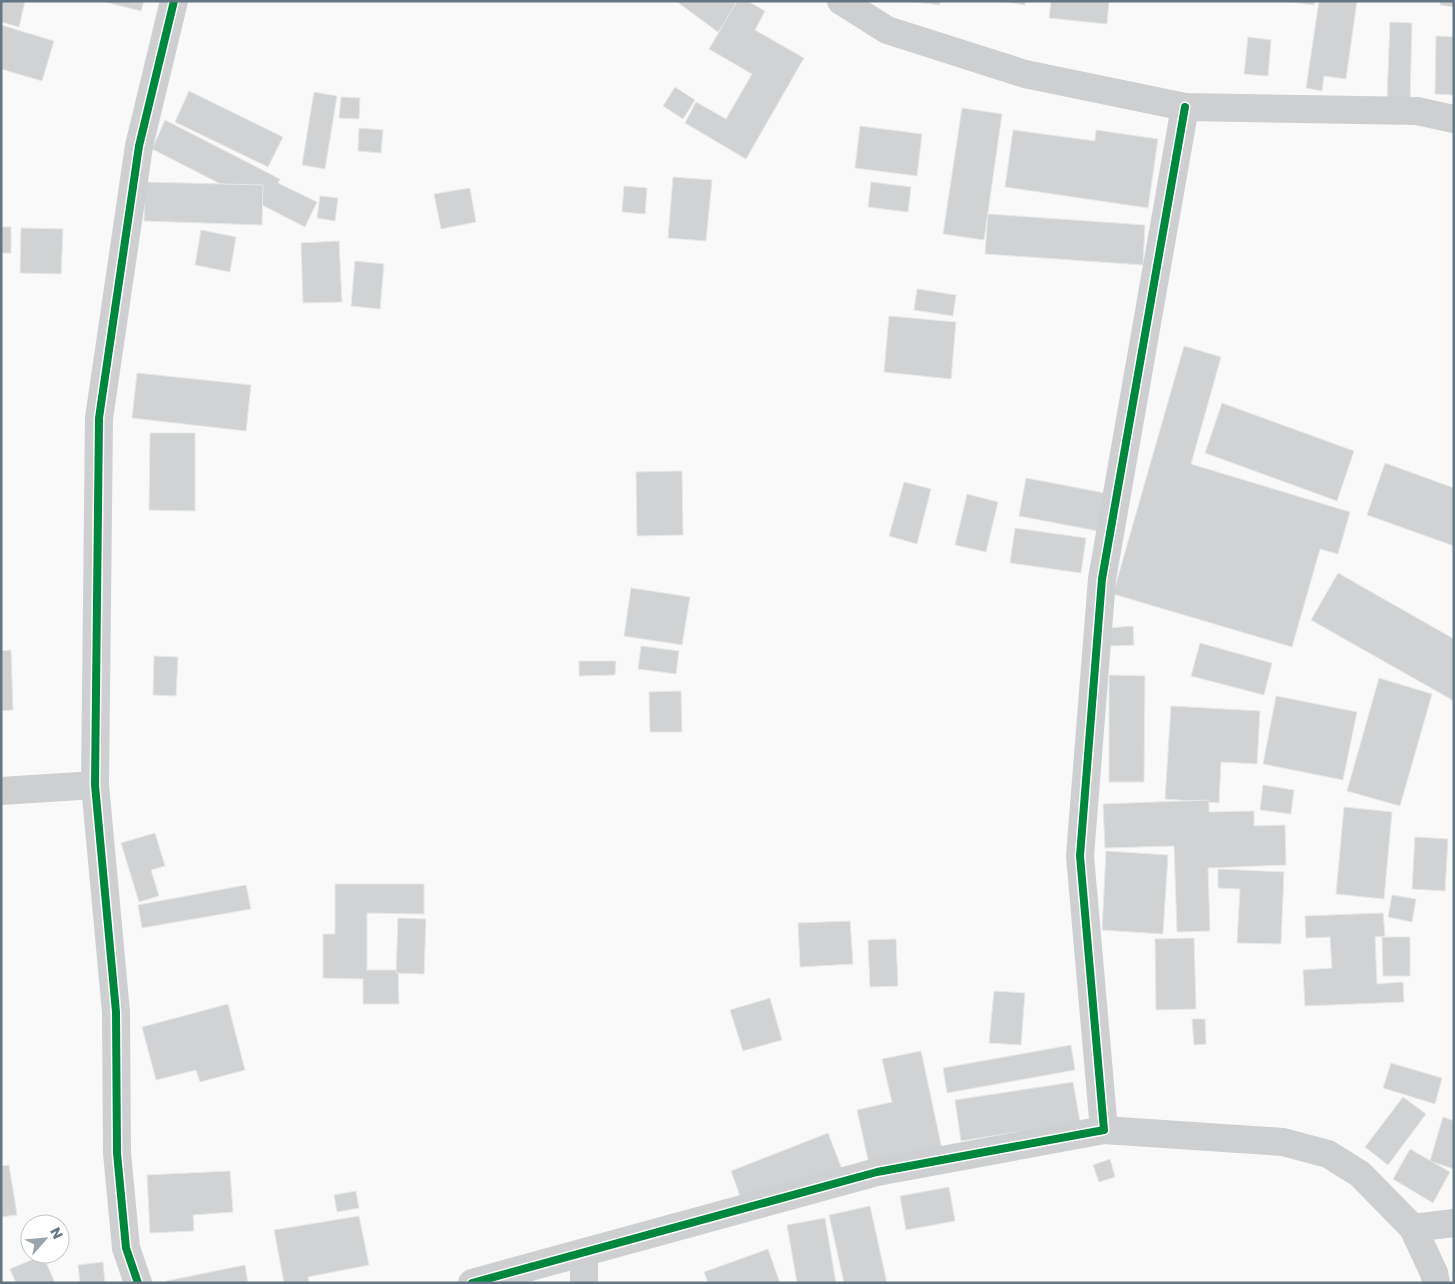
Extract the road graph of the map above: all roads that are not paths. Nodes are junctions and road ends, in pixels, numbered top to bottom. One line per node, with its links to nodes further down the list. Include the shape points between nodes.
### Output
1 (174, 1): 5 (street, via 139,146 99,418)
2 (841, 1): 3 (street, via 887,30 1025,74)
3 (1185, 107): 4 (street, via 1417,111); 7 (street, via 1102,579 1080,856)
4 (1454, 119)
5 (96, 785): 6 (street); 11 (street, via 116,1012 117,1154 126,1248)
6 (1, 791)
7 (1104, 1130): 9 (street, via 1282,1142 1328,1154 1360,1174); 10 (street, via 877,1172)
8 (1454, 1222): 9 (street)
9 (1413, 1228): 14 (street)
10 (584, 1253): 12 (street); 13 (street)
11 (138, 1283)
12 (472, 1283)
13 (584, 1283)
14 (1436, 1283)

